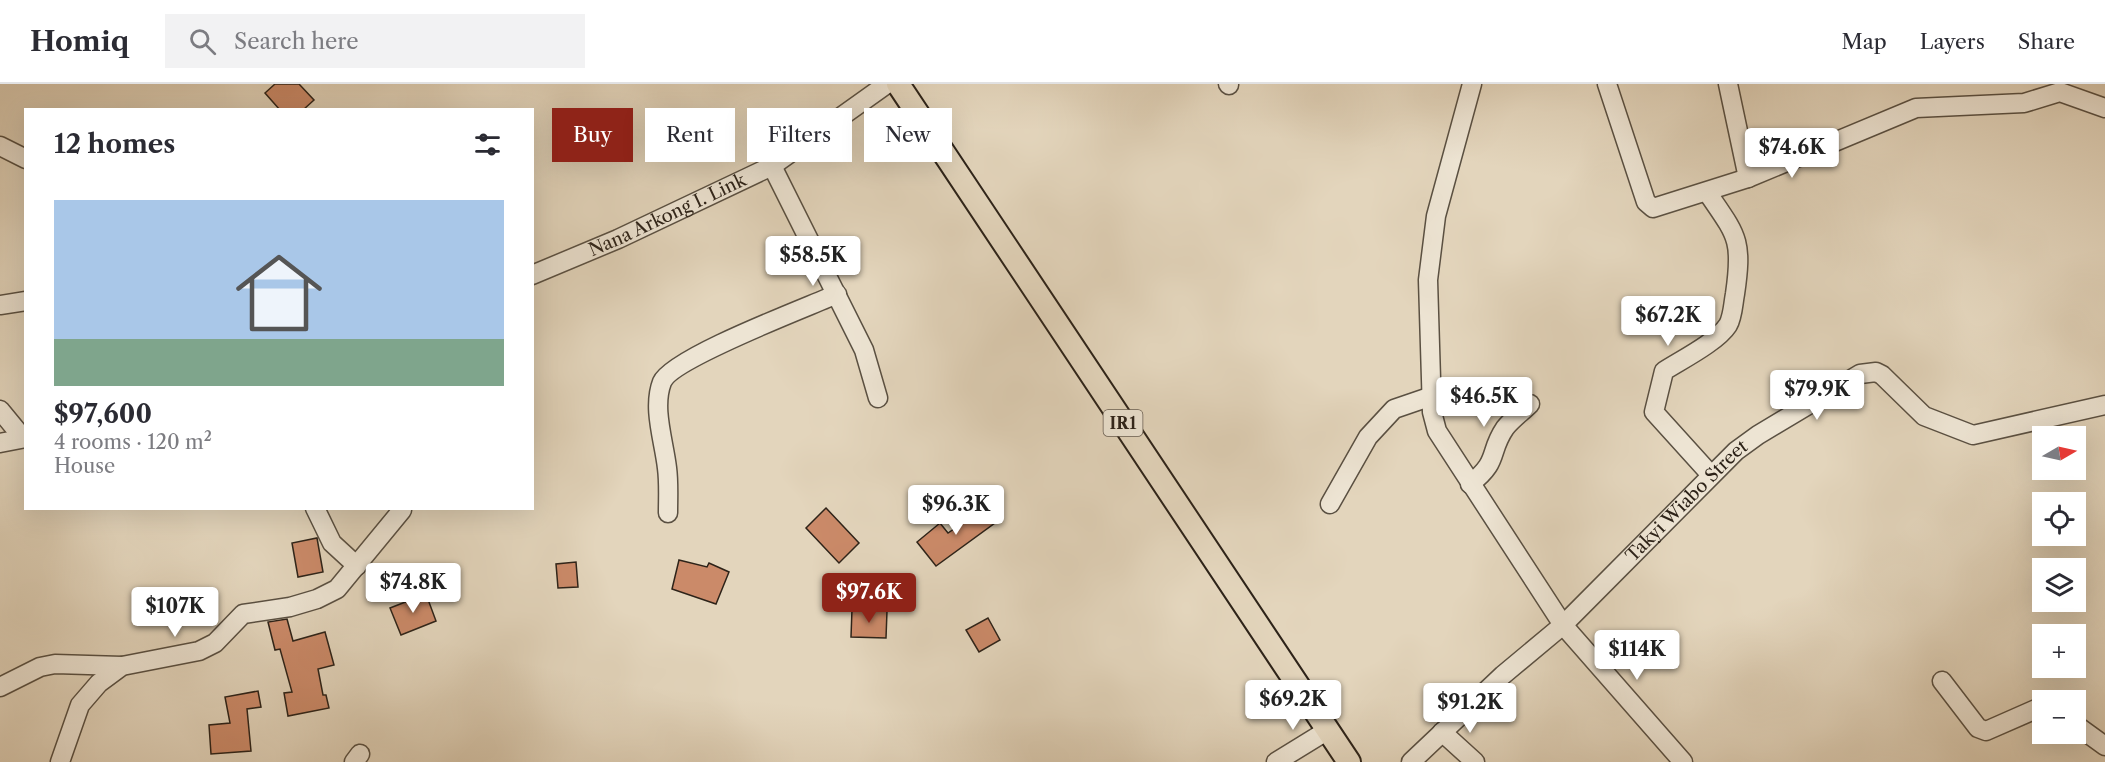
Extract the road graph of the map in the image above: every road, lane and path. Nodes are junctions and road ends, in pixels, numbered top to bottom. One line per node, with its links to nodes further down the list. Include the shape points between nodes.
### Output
1 (887, 84): 9 (street, Nana Arkong I. Link)
2 (898, 84): 35 (main road, IR1)
3 (1472, 84): 16 (street, via 1436,216 1428,309)
4 (1607, 84): 11 (street, via 1649,205 1658,207)
5 (1728, 84): 10 (street)
6 (2105, 108): 10 (street, via 2060,92 2024,104 1916,108)
7 (0, 146): 8 (street)
8 (24, 158)
9 (772, 166): 12 (street, Nana Arkong I. Link); 13 (street)
10 (1748, 178): 11 (street)
11 (1707, 192): 23 (street, via 1733,229 1737,242 1740,258 1732,316 1720,333 1664,371 1654,412)
12 (534, 274)
13 (837, 294): 17 (street, via 864,350); 28 (street, via 679,365 663,380 658,405 668,470)
14 (24, 301): 15 (street)
15 (0, 305)
16 (1432, 396): 24 (street, via 1437,431); 25 (street, via 1394,409 1368,437)
17 (878, 398)
18 (1530, 404): 24 (street, via 1507,426 1494,459)
19 (2105, 405): 23 (street, Takyi Wiabo Street, via 1972,435 1931,420 1882,375 1868,371 1758,435)
20 (0, 410): 21 (street)
21 (24, 438): 22 (street)
22 (0, 443)
23 (1711, 475): 30 (street, Takyi Wiabo Street)
24 (1470, 484): 30 (street)
25 (1330, 504)
26 (316, 510): 29 (street, via 332,543)
27 (402, 510): 29 (street)
28 (668, 513)
29 (357, 566): 31 (street, via 337,589 317,599 243,614 215,643 199,651)
30 (1563, 625): 36 (street, Takyi Wiabo Street); 44 (street)
31 (122, 666): 33 (street, via 55,664 40,667); 39 (street, via 99,683 80,705)
32 (1942, 681): 34 (street, via 1978,728 1986,730)
33 (0, 687)
34 (2032, 711)
35 (1328, 730): 40 (street); 41 (main road, IR1)
36 (1442, 732): 42 (street, Takyi Wiabo Street); 43 (street)
37 (2086, 732): 38 (street)
38 (2105, 746)
39 (60, 762)
40 (1276, 762)
41 (1349, 762)
42 (1411, 762)
43 (1475, 762)
44 (1683, 762)

